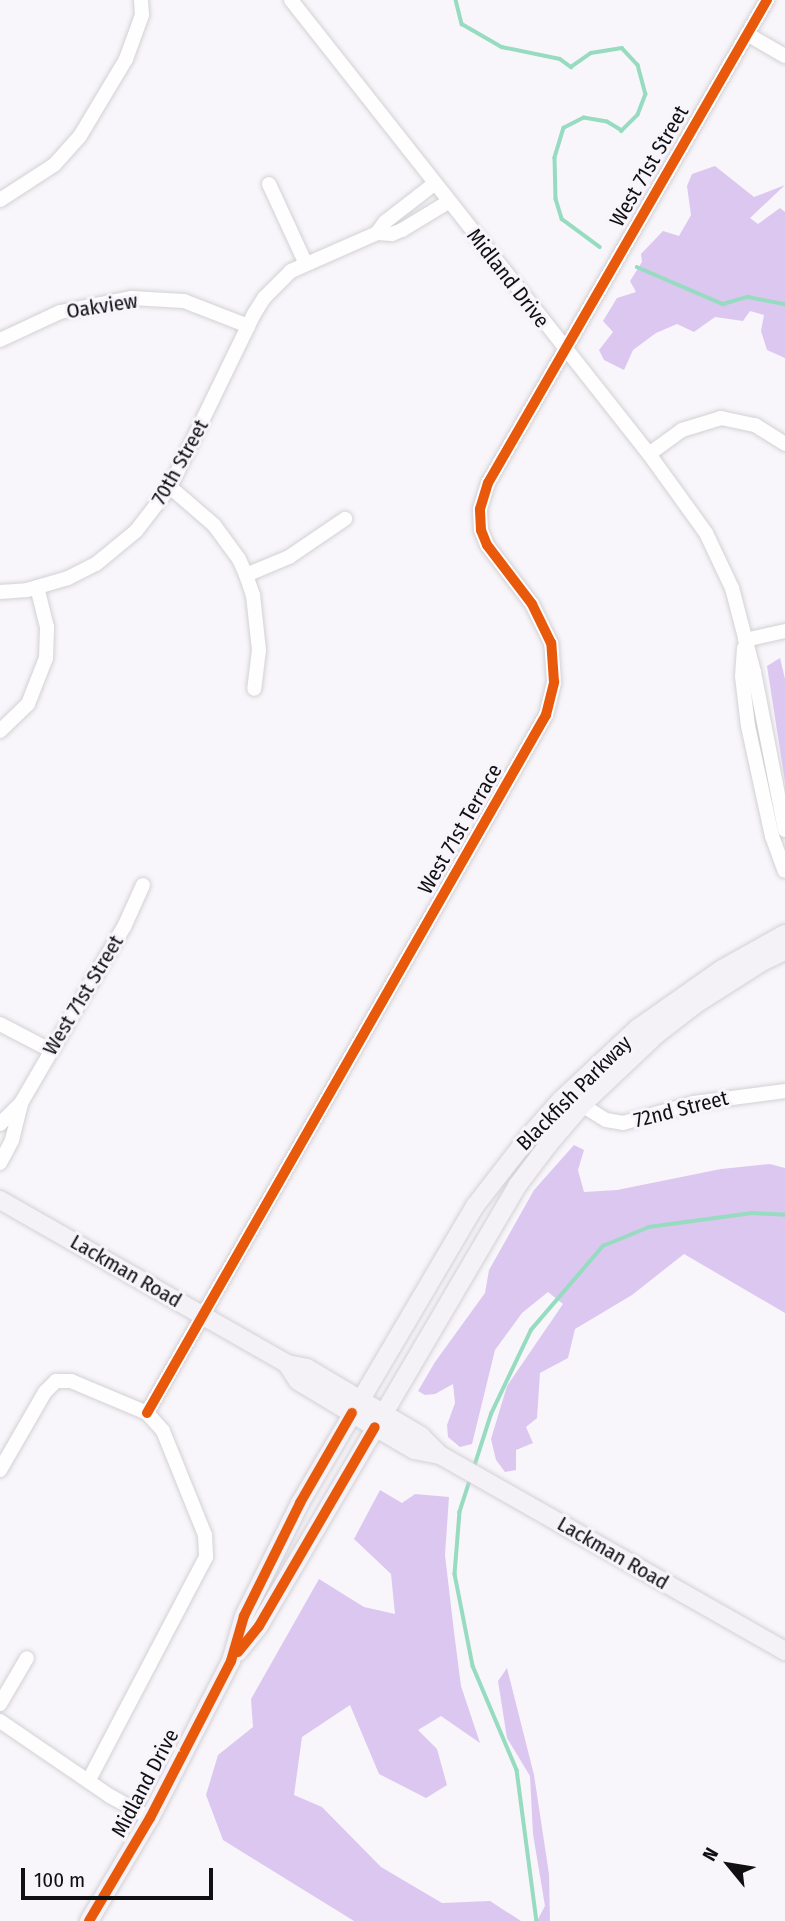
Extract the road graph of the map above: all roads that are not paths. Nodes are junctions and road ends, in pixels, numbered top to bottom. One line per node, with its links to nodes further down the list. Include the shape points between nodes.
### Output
1 (141, 0): 8 (street, via 142,15 126,59 80,136 54,166)
2 (291, 0): 7 (street, Midland Drive)
3 (767, 0): 4 (street, West 71st Street)
4 (747, 34): 5 (street); 14 (street, West 71st Street)
5 (785, 56)
6 (269, 184): 11 (street)
7 (434, 184): 9 (street, Midland Drive); 10 (street, 70th Street)
8 (0, 200)
9 (449, 202): 10 (street, 70th Street, via 402,230); 14 (street, Midland Drive)
10 (377, 233): 11 (street, 70th Street)
11 (305, 262): 12 (street, 70th Street, via 276,284)
12 (248, 326): 13 (street, Oakview, via 184,301 131,298 60,312); 17 (street, 70th Street)
13 (0, 340)
14 (565, 350): 16 (street, Midland Drive); 39 (street, West 71st Terrace, via 488,484 480,509 487,544 532,604 551,643 554,682 546,715)
15 (785, 444): 16 (street, via 755,425 721,418 682,430)
16 (649, 454): 23 (street, Midland Drive, via 716,553 732,588)
17 (170, 487): 19 (street, via 214,525); 20 (street, 70th Street, via 136,531 106,556 68,578)
18 (345, 519): 19 (street, via 289,557)
19 (246, 575): 24 (street, via 259,650)
20 (37, 587): 21 (street, 70th Street); 25 (street, via 47,627 46,658 28,704)
21 (0, 592)
22 (785, 631): 23 (street)
23 (745, 640): 26 (street, Midland Drive); 27 (street, Midland Drive, via 742,676 748,726 772,836)
24 (254, 689)
25 (0, 732)
26 (785, 830)
27 (785, 871)
28 (143, 885): 32 (street, West 71st Street, via 124,927)
29 (785, 934): 40 (main road, Blackfish Parkway, via 722,969 638,1028 553,1109 475,1206)
30 (785, 951): 35 (main road, Blackfish Parkway, via 696,1004)
31 (0, 1024): 32 (street)
32 (50, 1050): 34 (street, West 71st Street)
33 (785, 1091): 35 (street, 72nd Street, via 694,1102 623,1123 606,1120)
34 (21, 1103): 36 (street, West 71st Street); 37 (street, West 71st Street, via 12,1140)
35 (582, 1105): 42 (main road, Blackfish Parkway, via 517,1186)
36 (0, 1124)
37 (0, 1163)
38 (0, 1200): 39 (main road, Lackman Road)
39 (202, 1314): 40 (main road, Lackman Road, via 287,1364 298,1381); 41 (street, West 71st Terrace)
40 (356, 1406): 42 (main road, Lackman Road); 46 (main road, Midland Drive, via 299,1503 249,1606)
41 (147, 1413): 43 (street, via 71,1381 56,1381); 49 (street, via 163,1431 181,1470 205,1535 206,1558)
42 (379, 1421): 44 (main road, Lackman Road, via 414,1450 440,1455); 46 (main road, Midland Drive, via 259,1626)
43 (0, 1470)
44 (785, 1651)
45 (27, 1658): 47 (street)
46 (231, 1661): 50 (main road, Midland Drive)
47 (0, 1704)
48 (0, 1721): 49 (street)
49 (89, 1780): 50 (street)
50 (150, 1818): 51 (main road, Midland Drive)
51 (89, 1921)

